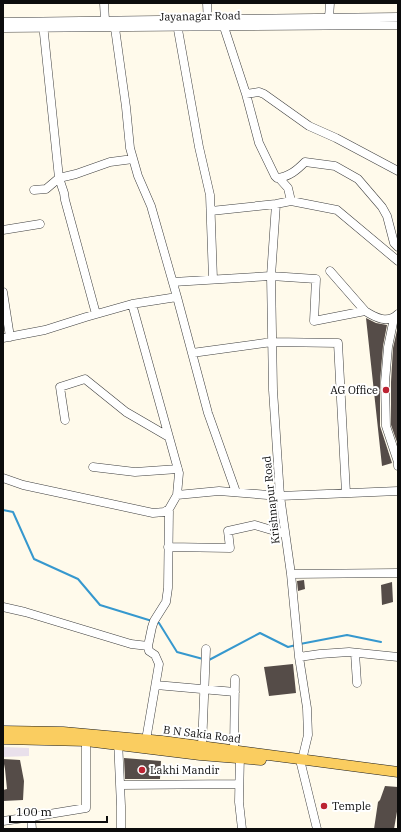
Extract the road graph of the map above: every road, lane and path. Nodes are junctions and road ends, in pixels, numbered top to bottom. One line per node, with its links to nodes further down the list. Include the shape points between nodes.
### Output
1 (104, 3): 6 (street)
2 (207, 3): 9 (street)
3 (330, 3): 5 (street)
4 (398, 17): 7 (street, Jayanagar Road)
5 (329, 18): 7 (street, Jayanagar Road); 9 (street, Jayanagar Road)
6 (105, 21): 10 (street, Jayanagar Road); 13 (street, Jayanagar Road)
7 (382, 21): 12 (street, Jayanagar Road); 14 (street, Jayanagar Road)
8 (3, 22): 13 (street, Jayanagar Road)
9 (208, 23): 11 (street, Jayanagar Road); 14 (street, Jayanagar Road)
10 (115, 24): 11 (street, Jayanagar Road); 13 (street, Jayanagar Road); 17 (street)
11 (177, 24): 24 (street)
12 (398, 24)
13 (44, 25): 15 (street, Jayanagar Road); 19 (street)
14 (224, 26): 16 (street)
15 (3, 28)
16 (246, 94): 18 (street, via 264,94 309,126); 20 (street, via 259,143 275,176)
17 (133, 158): 19 (street, via 110,162); 32 (street, via 151,206)
18 (398, 171)
19 (58, 178): 21 (street, via 46,189); 38 (street)
20 (279, 178): 22 (street, via 288,188); 27 (street, via 299,169 305,162 335,166 353,175 382,207 394,243)
21 (34, 190)
22 (291, 201): 23 (street); 28 (street, via 337,210)
23 (276, 204): 24 (street); 30 (street, Krishnapur Road)
24 (211, 210): 31 (street)
25 (40, 224): 26 (street)
26 (3, 230)
27 (398, 247)
28 (398, 261)
29 (330, 271): 36 (street)
30 (270, 276): 31 (street); 36 (street, via 316,278 314,321); 41 (street, Krishnapur Road)
31 (213, 279): 32 (street)
32 (173, 282): 34 (street)
33 (3, 292): 37 (street)
34 (177, 296): 35 (street); 42 (street)
35 (132, 304): 38 (street); 44 (street)
36 (365, 312): 39 (street, via 385,320)
37 (5, 313): 40 (street)
38 (96, 314): 40 (street, via 45,330)
39 (396, 316): 45 (street, via 388,347 385,382 386,426)
40 (7, 337)
41 (272, 342): 42 (street); 52 (street, via 338,343); 54 (street, Krishnapur Road)
42 (192, 353): 51 (street, via 208,413)
43 (65, 420): 44 (street, via 60,387 85,379 126,412)
44 (169, 437): 48 (street)
45 (398, 462): 47 (street)
46 (92, 466): 48 (street, via 135,472)
47 (398, 466)
48 (178, 469): 53 (street)
49 (3, 478): 55 (street, via 23,485 153,513)
50 (398, 491): 52 (street)
51 (236, 492): 53 (street, via 219,491); 54 (street)
52 (346, 493): 54 (street)
53 (177, 496): 55 (street)
54 (280, 496): 56 (street, Krishnapur Road)
55 (169, 509): 57 (street)
56 (285, 534): 57 (street, via 254,525 228,531 230,548); 59 (street, Krishnapur Road)
57 (168, 546): 61 (street, via 166,602 154,621)
58 (398, 573): 59 (street)
59 (291, 574): 64 (street, Krishnapur Road)
60 (3, 607): 61 (street, via 131,644)
61 (148, 646): 68 (street, via 159,664)
62 (206, 649): 69 (street)
63 (355, 653): 64 (street); 65 (street); 67 (street)
64 (299, 657): 78 (street, Krishnapur Road, via 307,708 308,736)
65 (398, 657)
66 (235, 679): 70 (street)
67 (357, 683)
68 (156, 685): 69 (street); 73 (street)
69 (204, 689): 70 (street); 76 (street)
70 (235, 692): 77 (street)
71 (3, 731): 75 (main road, B N Sakia Road, via 63,732)
72 (3, 739): 74 (main road, B N Sakia Road)
73 (146, 740): 75 (main road, B N Sakia Road); 76 (main road, B N Sakia Road)
74 (86, 741): 75 (main road, B N Sakia Road); 83 (street, via 86,808)
75 (118, 741): 77 (main road, B N Sakia Road); 82 (street)
76 (202, 746): 77 (main road, B N Sakia Road)
77 (238, 753): 78 (main road, B N Sakia Road); 81 (street)
78 (302, 762): 79 (main road, B N Sakia Road); 80 (main road, B N Sakia Road); 88 (street)
79 (398, 772)
80 (398, 776)
81 (239, 784): 82 (street); 87 (street)
82 (120, 785): 86 (street)
83 (31, 817): 84 (street); 85 (street)
84 (3, 821)
85 (32, 829)
86 (121, 829)
87 (242, 829)
88 (317, 829)

